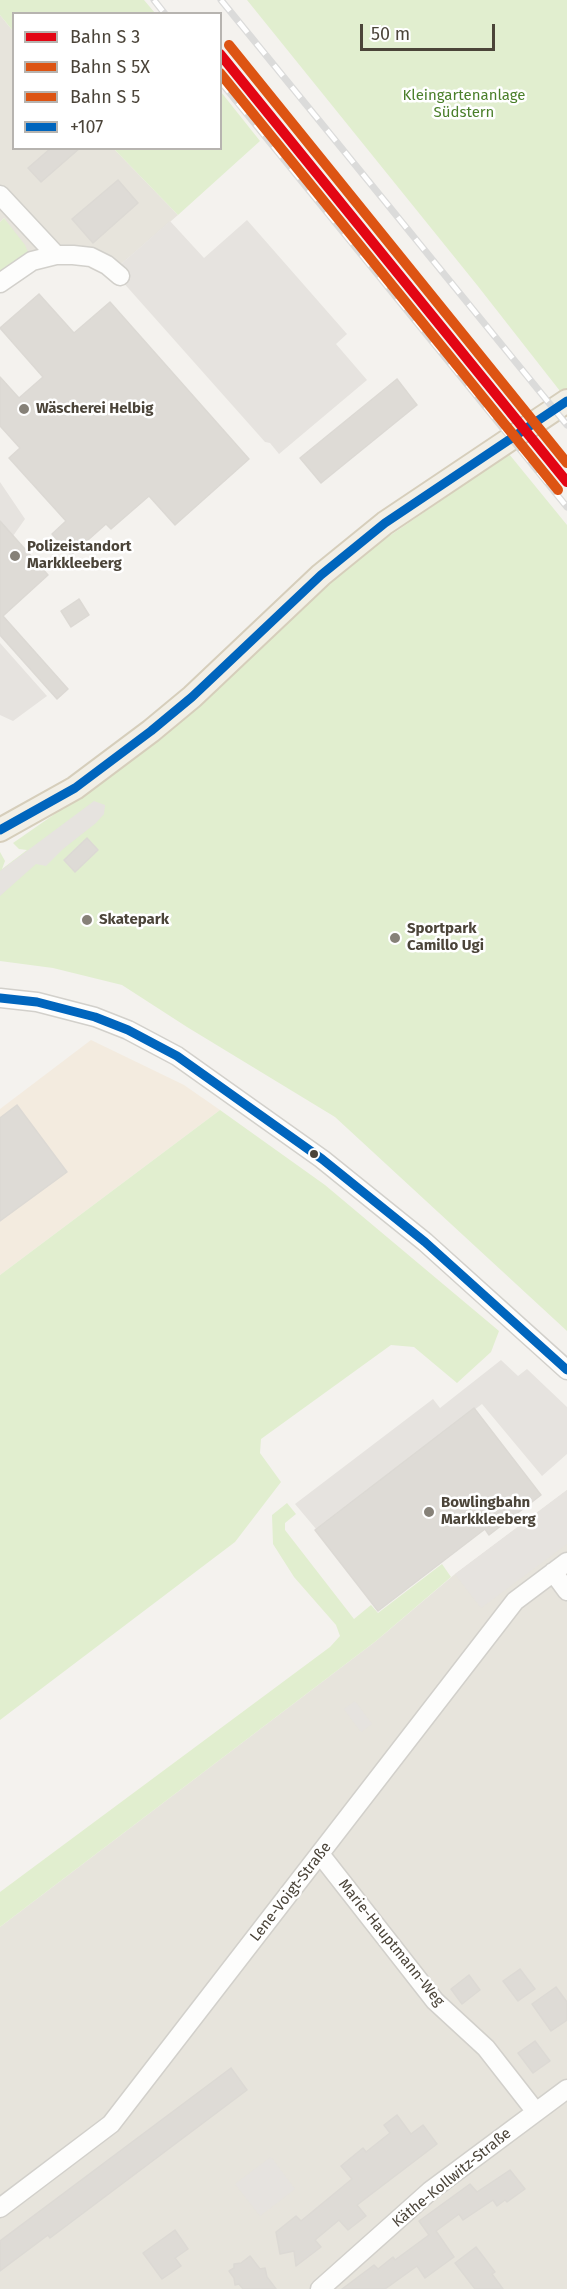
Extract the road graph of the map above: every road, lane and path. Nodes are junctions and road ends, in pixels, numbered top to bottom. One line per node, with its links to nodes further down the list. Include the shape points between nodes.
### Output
1 (0, 195): 2 (street)
2 (56, 255): 3 (street, via 91,257); 4 (street, via 32,261)
3 (120, 276)
4 (0, 283)
5 (567, 401): 6 (main road, via 385,523 321,575 151,731 75,788)
6 (0, 830)
7 (0, 998): 8 (street, via 46,1004 95,1017 177,1056 322,1160 417,1235)
8 (567, 1370)
9 (560, 1567): 10 (street); 11 (street, Lene-Voigt-Straße, via 515,1601)
10 (567, 1591)
11 (320, 1854): 13 (street, Marie-Hauptmann-Weg, via 435,2001 486,2048); 14 (street, Lene-Voigt-Straße, via 111,2124)
12 (565, 2094): 13 (street, Käthe-Kollwitz-Straße)
13 (536, 2112): 15 (street, Käthe-Kollwitz-Straße, via 430,2192)
14 (0, 2208)
15 (320, 2289)

